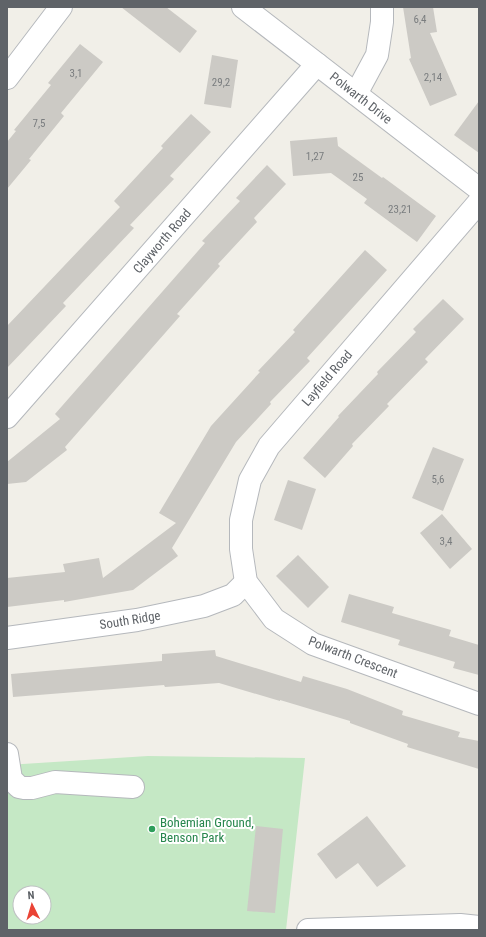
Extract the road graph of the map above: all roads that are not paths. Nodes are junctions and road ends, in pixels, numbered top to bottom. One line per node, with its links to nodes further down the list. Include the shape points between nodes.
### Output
1 (61, 7): 5 (street)
2 (243, 7): 4 (street, Polwarth Drive)
3 (382, 7): 6 (street, via 377,55)
4 (317, 64): 6 (street, Polwarth Drive); 9 (street, Clayworth Road)
5 (7, 78)
6 (356, 94): 7 (street, Polwarth Drive)
7 (479, 189)
8 (479, 202): 10 (street, Layfield Road, via 269,446 250,480 241,520 241,549)
9 (7, 417)
10 (246, 582): 11 (street, South Ridge, via 233,595 204,606 137,620); 12 (street, Polwarth Crescent, via 274,618 313,644)
11 (7, 638)
12 (479, 704)
13 (7, 754): 14 (street, via 11,779 18,787 32,788 55,782)
14 (133, 787)
15 (479, 927): 16 (street, via 460,925)
16 (308, 930)

